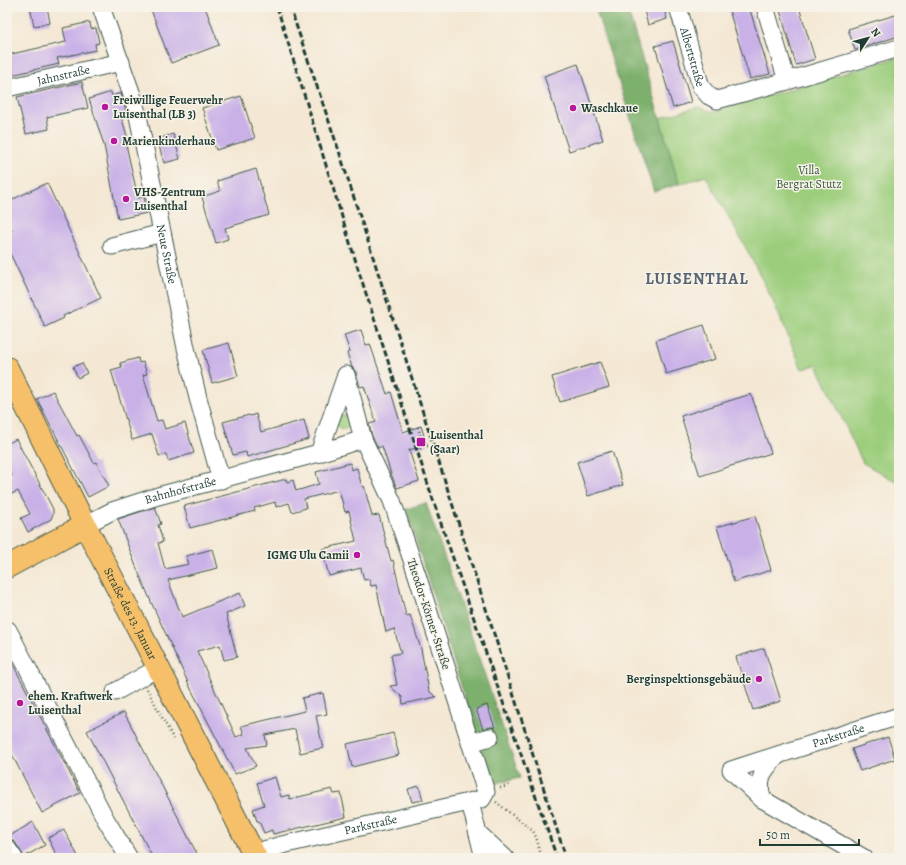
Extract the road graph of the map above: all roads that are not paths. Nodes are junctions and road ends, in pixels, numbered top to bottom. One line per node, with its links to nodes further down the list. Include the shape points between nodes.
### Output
1 (101, 7): 5 (street, Neue Straße)
2 (678, 7): 6 (street, Albertstraße, via 701,87 709,96 717,100)
3 (765, 7): 6 (street)
4 (899, 48): 6 (street, Albertstraße)
5 (121, 62): 7 (street, Jahnstraße); 8 (street, Neue Straße, via 138,116)
6 (787, 81)
7 (7, 88)
8 (162, 233): 9 (street); 13 (street, Neue Straße, via 194,384)
9 (112, 246)
10 (7, 368): 14 (main road, Straße des 13. Januar)
11 (364, 439): 12 (street, Bahnhofstraße); 12 (street, Theodor-Körner-Straße, via 346,375); 21 (street, Theodor-Körner-Straße, via 392,501)
12 (319, 453): 13 (street, Bahnhofstraße)
13 (220, 480): 14 (street, Bahnhofstraße, via 158,496 119,509)
14 (85, 525): 15 (main road, Bahnhofstraße); 17 (main road, Straße des 13. Januar)
15 (7, 567)
16 (8, 630): 30 (street, via 106,820)
17 (158, 668): 18 (street); 28 (main road, Straße des 13. Januar)
18 (115, 692)
19 (899, 716): 22 (street, Parkstraße)
20 (490, 737): 21 (street)
21 (470, 743): 23 (street, Theodor-Körner-Straße)
22 (778, 755): 24 (street, Parkstraße, via 761,775 759,786); 24 (street, Parkstraße, via 731,770)
23 (486, 792): 25 (street, Parkstraße, via 482,799)
24 (762, 799): 33 (street, Parkstraße)
25 (470, 802): 26 (street); 28 (street, Parkstraße, via 282,845)
26 (478, 834): 31 (street); 32 (street)
27 (7, 848): 29 (street)
28 (253, 856)
29 (14, 858)
30 (129, 858)
31 (484, 858)
32 (505, 858)
33 (864, 858)

